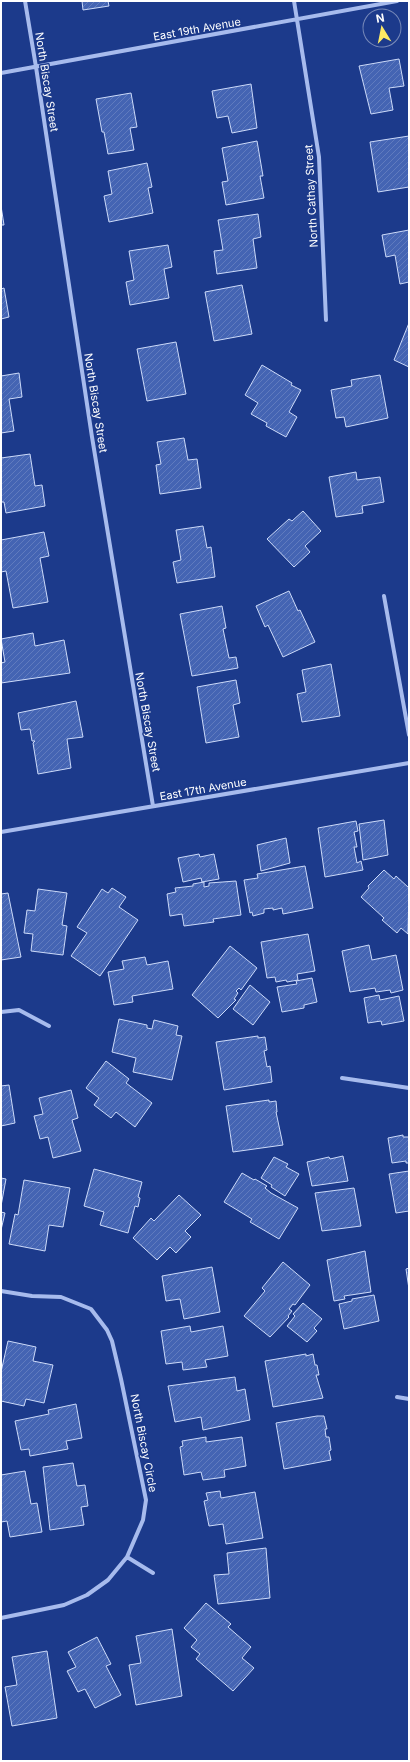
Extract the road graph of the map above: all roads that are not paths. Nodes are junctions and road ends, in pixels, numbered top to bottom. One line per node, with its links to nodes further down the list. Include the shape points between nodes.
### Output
1 (25, 1): 5 (street, North Biscay Street)
2 (294, 1): 4 (street, North Cathay Street)
3 (397, 1): 4 (street, East 19th Avenue)
4 (297, 19): 5 (street, East 19th Avenue); 7 (street, North Cathay Street, via 319,157)
5 (36, 68): 6 (street, East 19th Avenue); 11 (street, North Biscay Street, via 92,437)
6 (1, 73)
7 (326, 320)
8 (384, 596): 9 (street)
9 (409, 735)
10 (409, 764): 11 (street, East 17th Avenue)
11 (153, 806): 12 (street, East 17th Avenue)
12 (1, 832)
13 (1, 1012): 14 (street, via 19,1010)
14 (49, 1026)
15 (342, 1078): 16 (street)
16 (409, 1088)
17 (1, 1291): 20 (street, North Biscay Circle, via 61,1297 91,1309 107,1330 121,1379 146,1500 143,1520)
18 (397, 1397): 19 (street)
19 (409, 1399)
20 (127, 1558): 21 (street); 22 (street, North Biscay Circle, via 108,1580 88,1595 50,1609)
21 (153, 1573)
22 (1, 1618)

